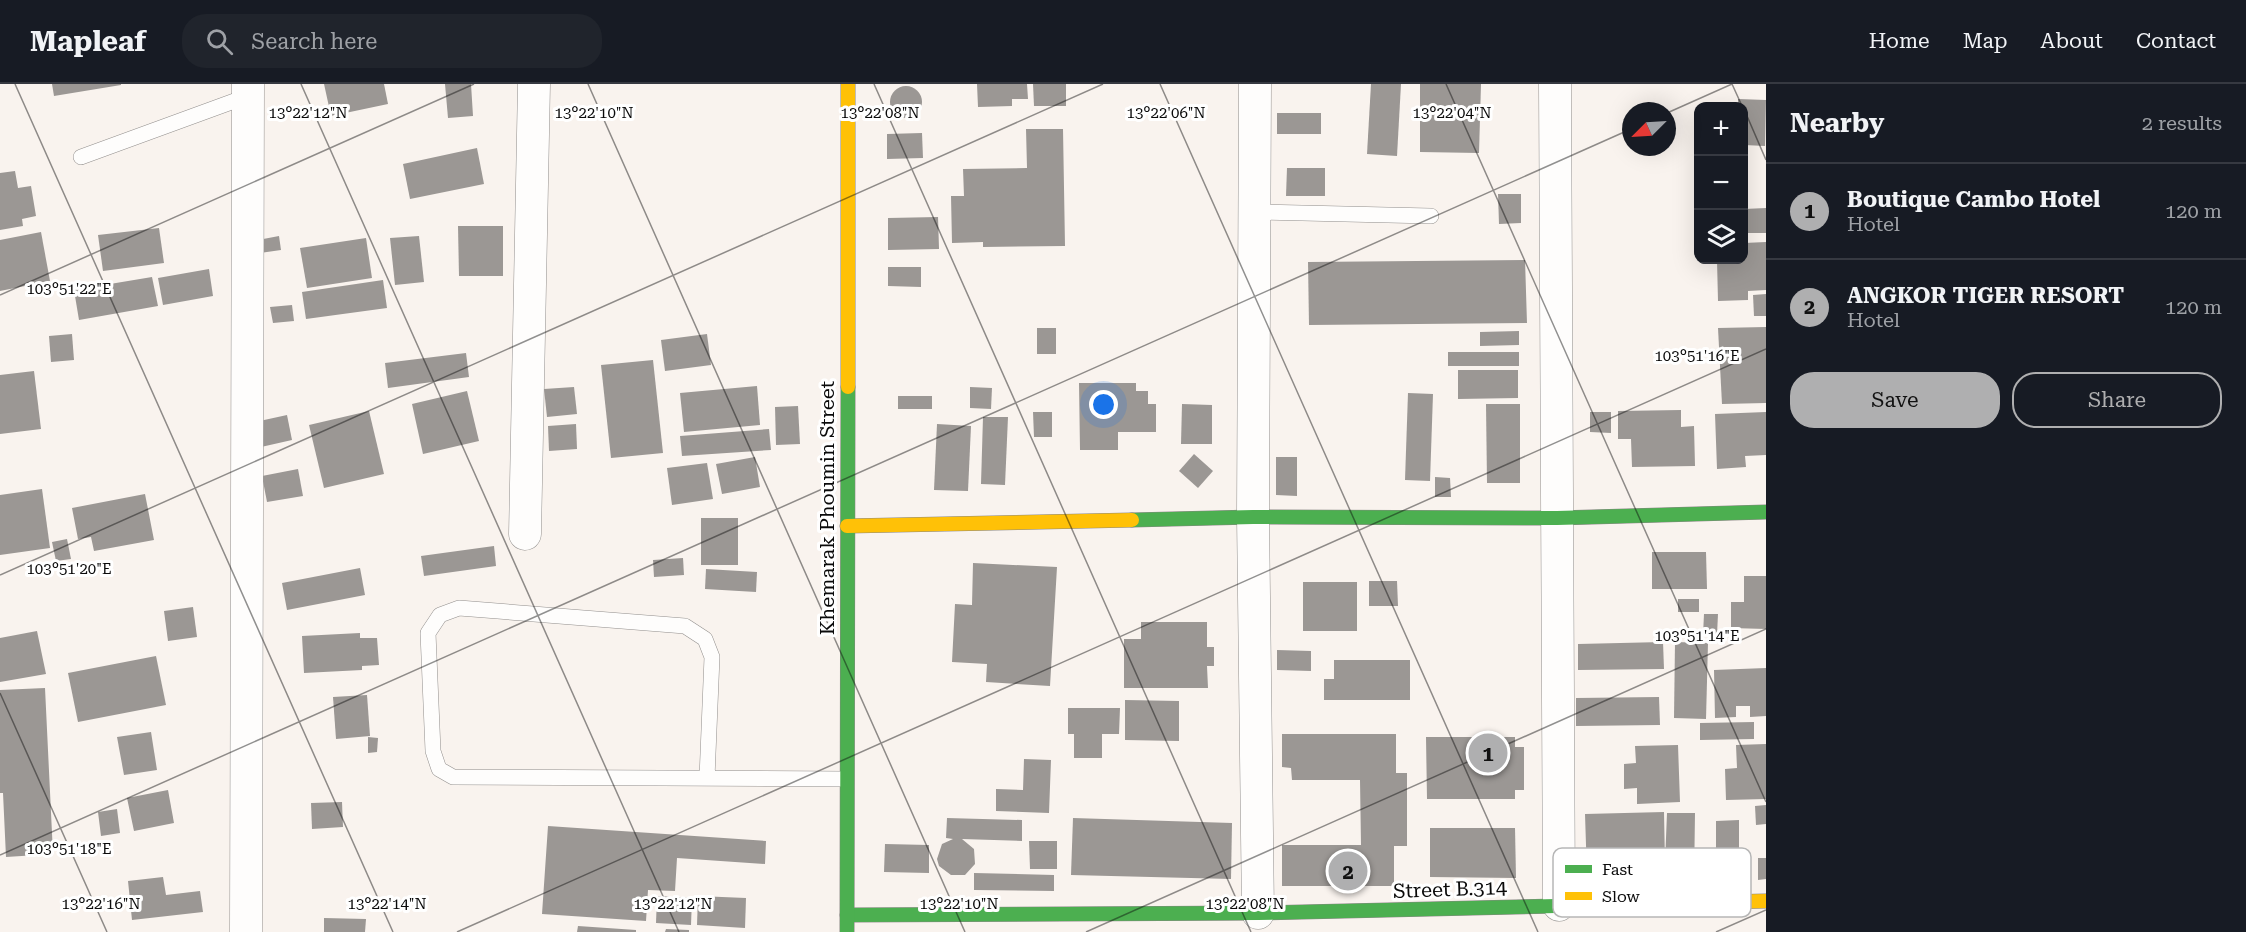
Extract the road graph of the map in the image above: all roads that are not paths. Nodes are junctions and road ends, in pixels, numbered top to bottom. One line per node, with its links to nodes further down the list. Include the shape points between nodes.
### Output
1 (534, 84): 13 (street)
2 (848, 84): 12 (street, Khemarak Phoumin Street)
3 (1255, 84): 7 (street)
4 (1555, 84): 11 (street)
5 (248, 90): 6 (lane); 22 (street)
6 (81, 157)
7 (1254, 212): 8 (lane); 10 (street)
8 (1431, 216)
9 (1766, 512): 11 (street)
10 (1253, 517): 11 (street); 12 (street); 20 (street)
11 (1557, 518): 16 (street)
12 (847, 526): 15 (street, Khemarak Phoumin Street)
13 (525, 534)
14 (707, 778): 14 (lane, via 453,777 439,769 432,751 428,633 440,615 459,608 685,626 705,639 712,657); 15 (lane)
15 (846, 779): 21 (street, Khemarak Phoumin Street)
16 (1559, 848)
17 (1751, 901): 18 (street, Street B.314)
18 (1766, 901)
19 (1553, 905): 20 (street, Street B.314)
20 (1258, 913): 21 (street, Street B.314)
21 (847, 915): 23 (street, Khemarak Phoumin Street)
22 (246, 932)
23 (847, 932)

